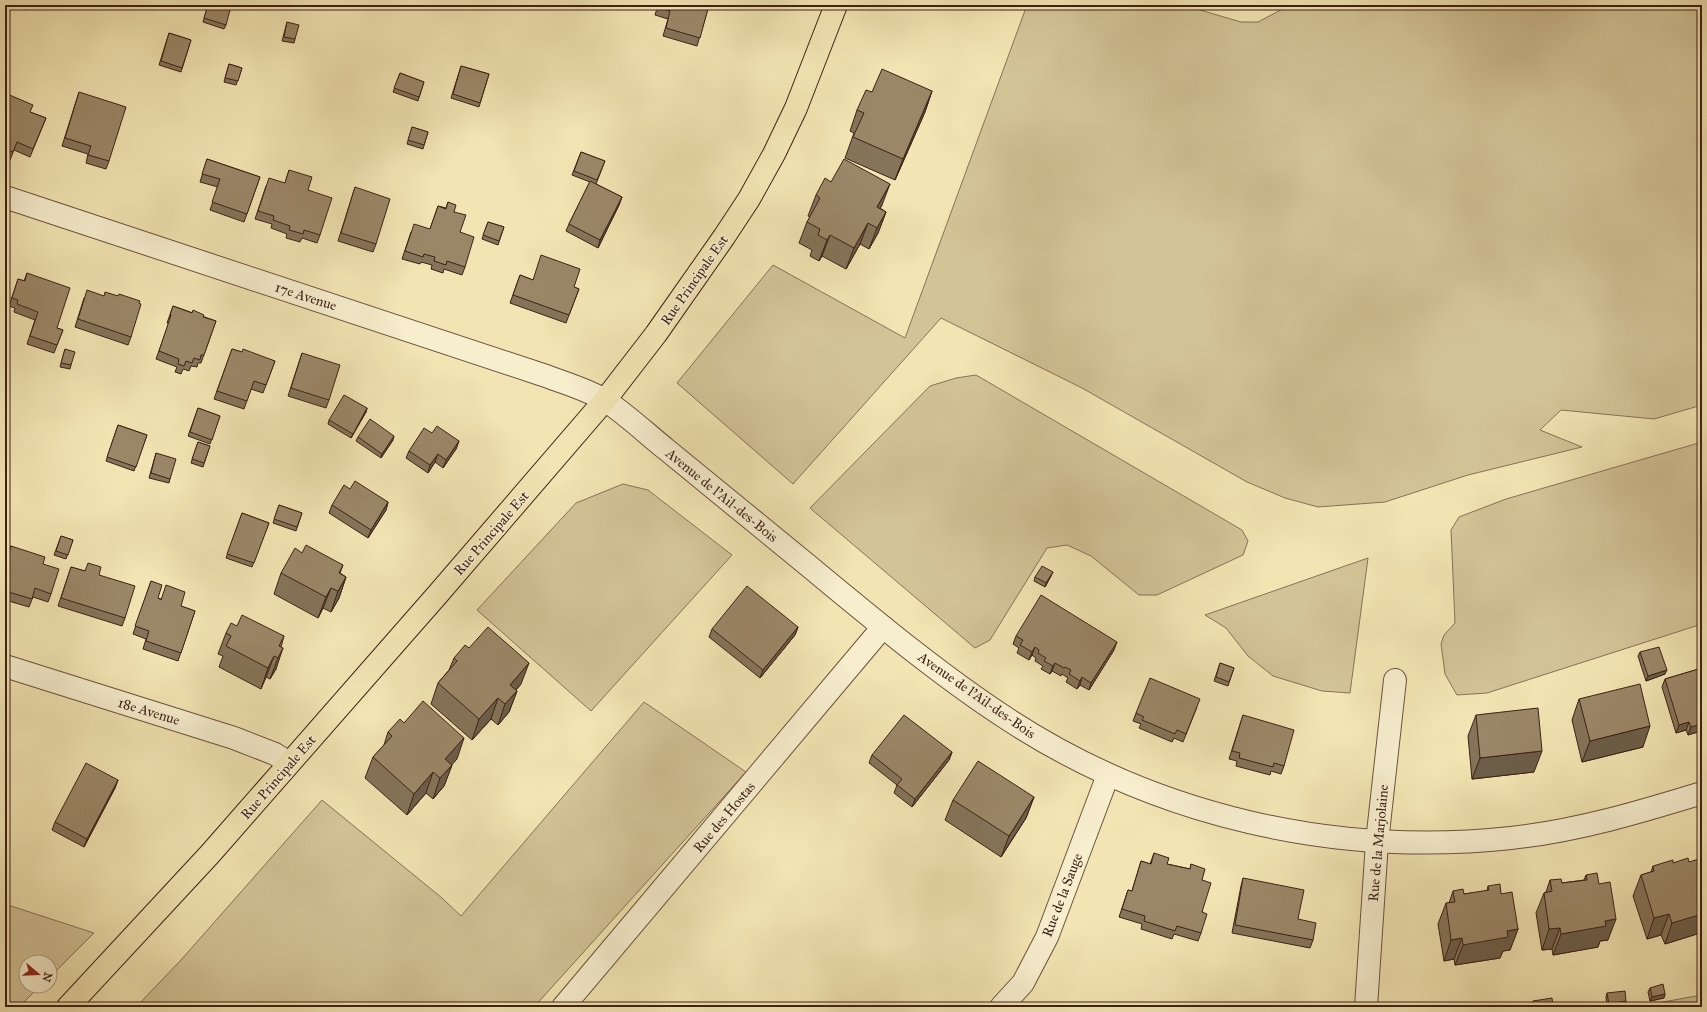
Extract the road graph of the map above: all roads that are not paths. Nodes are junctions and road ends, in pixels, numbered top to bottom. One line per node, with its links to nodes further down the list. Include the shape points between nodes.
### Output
1 (836, 5): 3 (main road, Rue Principale Est, via 796,108 749,199 687,290)
2 (5, 197): 3 (street, 17e Avenue, via 546,376)
3 (605, 400): 4 (street, Avenue de l'Ail-des-Bois); 7 (main road, Rue Principale Est)
4 (883, 627): 8 (street, Avenue de l'Ail-des-Bois, via 1005,718); 12 (street, Rue des Hostas)
5 (5, 666): 7 (street, 18e Avenue, via 234,738 275,754)
6 (1395, 680): 10 (street, Rue de la Marjolaine)
7 (289, 763): 11 (main road, Rue Principale Est, via 210,854)
8 (1108, 775): 10 (street, Avenue de l'Ail-des-Bois, via 1160,796 1228,818 1322,837); 13 (street, Rue de la Sauge, via 1047,937 1023,983)
9 (1702, 793): 10 (street, Avenue de l'Ail-des-Bois, via 1582,827 1514,838 1446,844)
10 (1377, 842): 14 (street, Rue de la Marjolaine)
11 (68, 1007)
12 (563, 1007)
13 (1001, 1007)
14 (1366, 1007)

